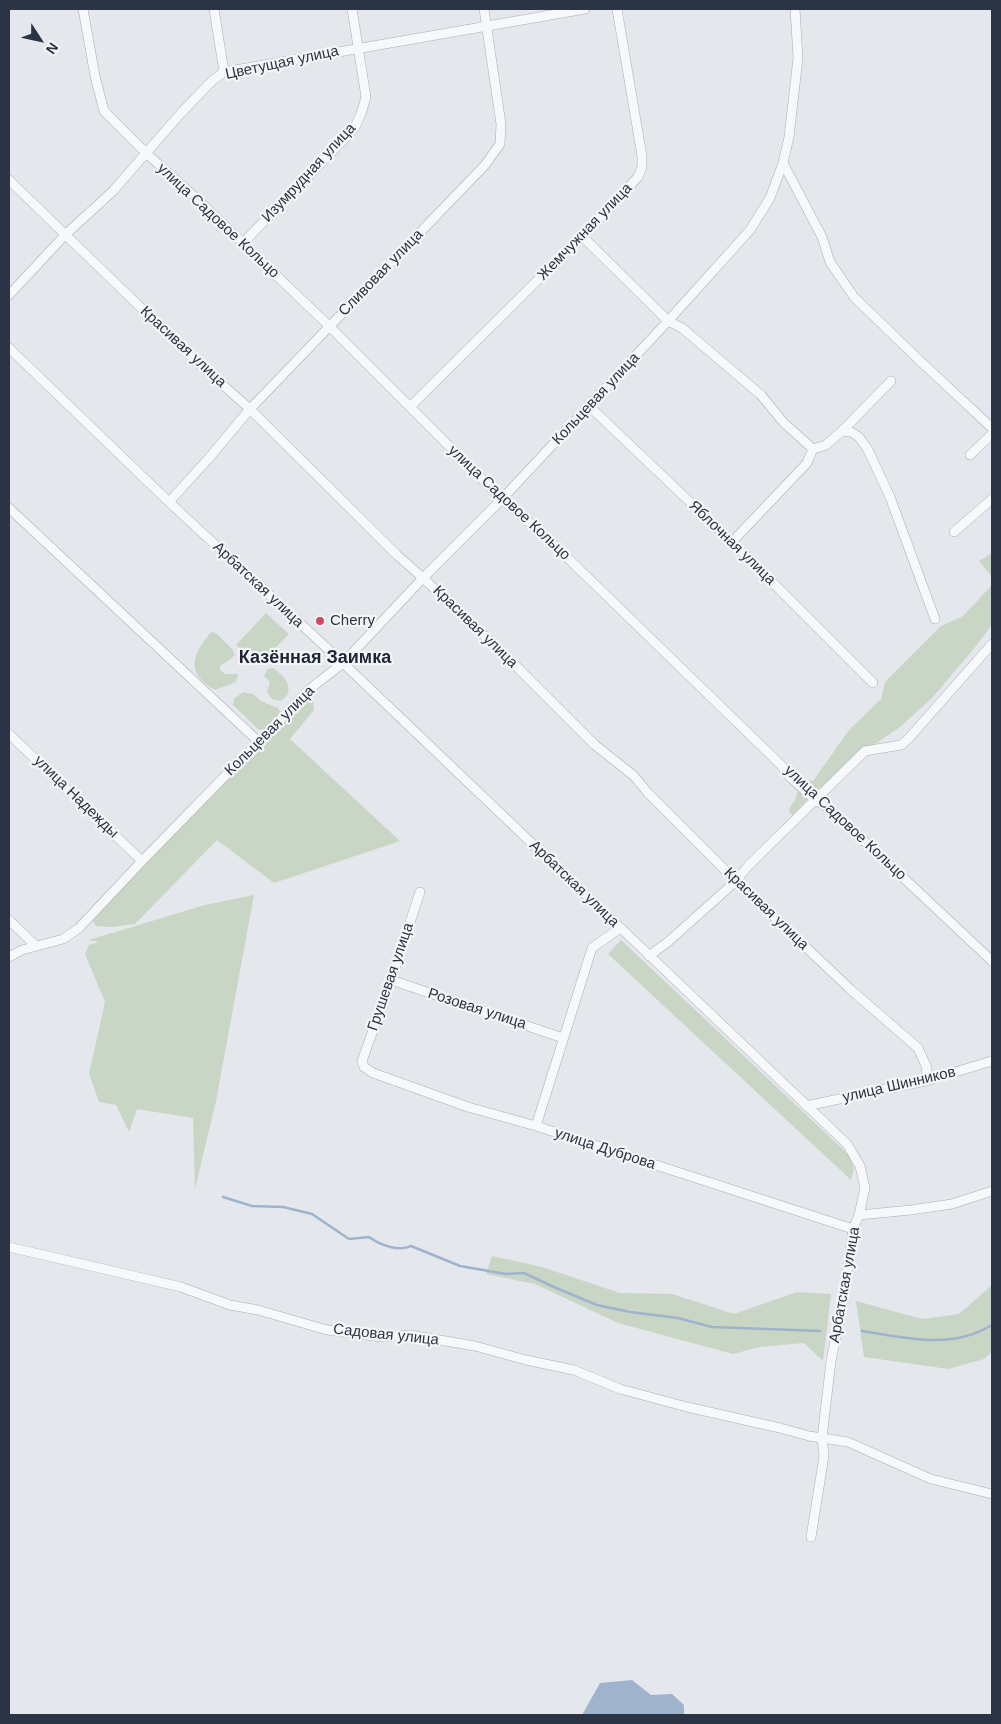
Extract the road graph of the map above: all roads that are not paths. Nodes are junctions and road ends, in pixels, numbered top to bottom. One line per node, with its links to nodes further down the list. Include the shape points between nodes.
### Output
1 (83, 9): 11 (street, улица Садовое Кольцо, via 104,111)
2 (214, 9): 10 (street)
3 (352, 9): 9 (street, Изумрудная улица)
4 (484, 9): 8 (street, Сливовая улица)
5 (585, 9): 8 (street, Цветущая улица)
6 (617, 9): 15 (street, Жемчужная улица, via 642,167 638,177)
7 (795, 9): 12 (street, Кольцевая улица, via 798,58)
8 (487, 26): 9 (street, Цветущая улица); 19 (street, Сливовая улица, via 501,124 500,144 485,165)
9 (358, 48): 10 (street, Цветущая улица); 16 (street, Изумрудная улица, via 366,96 354,129)
10 (224, 72): 11 (street, Цветущая улица, via 181,112)
11 (146, 153): 14 (street, Цветущая улица, via 112,191); 16 (street, улица Садовое Кольцо)
12 (783, 163): 18 (street, Кольцевая улица, via 770,198 750,230); 25 (street, via 822,237 830,262 854,297)
13 (9, 180): 14 (street, Красивая улица)
14 (66, 234): 17 (street, Цветущая улица); 24 (street, Красивая улица)
15 (582, 236): 18 (street); 23 (street, Жемчужная улица)
16 (243, 243): 19 (street, улица Садовое Кольцо)
17 (9, 295)
18 (668, 322): 22 (street, Кольцевая улица); 28 (street, via 682,328 761,395 784,423)
19 (329, 326): 23 (street, улица Садовое Кольцо); 24 (street, Сливовая улица)
20 (9, 348): 32 (street, Арбатская улица)
21 (891, 381): 26 (street)
22 (589, 406): 30 (street, Кольцевая улица); 35 (street, Яблочная улица)
23 (410, 407): 30 (street, улица Садовое Кольцо)
24 (250, 409): 32 (street, Сливовая улица); 36 (street, Красивая улица)
25 (992, 428)
26 (842, 431): 28 (street, via 826,445); 37 (street, via 859,437 868,450 890,497)
27 (992, 434): 29 (street)
28 (813, 449): 35 (street, via 807,463)
29 (970, 455)
30 (502, 499): 36 (street, Кольцевая улица); 43 (street, улица Садовое Кольцо, via 566,556)
31 (992, 499): 34 (street)
32 (168, 502): 39 (street, Арбатская улица)
33 (9, 508): 42 (street)
34 (954, 532)
35 (732, 542): 40 (street, Яблочная улица)
36 (423, 578): 39 (street, Кольцевая улица); 45 (street, Красивая улица, via 595,746 634,776)
37 (935, 619)
38 (992, 644): 43 (street, via 901,745 865,751)
39 (343, 663): 42 (street, Кольцевая улица, via 311,688); 48 (street, Арбатская улица)
40 (873, 683)
41 (9, 734): 44 (street, улица Надежды)
42 (259, 742): 44 (street, Кольцевая улица)
43 (815, 800): 45 (street); 52 (street, улица Садовое Кольцо, via 830,809)
44 (142, 861): 49 (street, Кольцевая улица, via 79,928 63,939)
45 (736, 881): 50 (street); 57 (street, Красивая улица, via 918,1048 927,1068)
46 (420, 892): 53 (street, Грушевая улица)
47 (9, 920): 49 (street)
48 (620, 928): 50 (street, Арбатская улица); 54 (street, via 592,948)
49 (36, 946): 51 (street, Кольцевая улица)
50 (650, 956): 58 (street, Арбатская улица)
51 (9, 957)
52 (992, 961)
53 (391, 980): 54 (street, Розовая улица); 55 (street, Грушевая улица)
54 (563, 1038): 59 (street)
55 (362, 1061): 59 (street, улица Дуброва, via 364,1067 373,1073 468,1107)
56 (992, 1061): 57 (street, улица Шинников)
57 (925, 1081): 58 (street, улица Шинников)
58 (806, 1106): 61 (street, Арбатская улица, via 847,1144 860,1166 865,1188)
59 (536, 1126): 62 (street, улица Дуброва)
60 (992, 1191): 61 (street, via 952,1204)
61 (859, 1215): 62 (street, Арбатская улица)
62 (853, 1229): 64 (street, Арбатская улица, via 831,1360)
63 (9, 1247): 64 (street, Садовая улица, via 181,1287 230,1305 327,1330 382,1337 410,1335 475,1346 574,1370 620,1389 687,1408)
64 (822, 1438): 65 (street, Садовая улица, via 848,1442 931,1479); 66 (street, Арбатская улица, via 824,1456)
65 (992, 1494)
66 (812, 1536)

